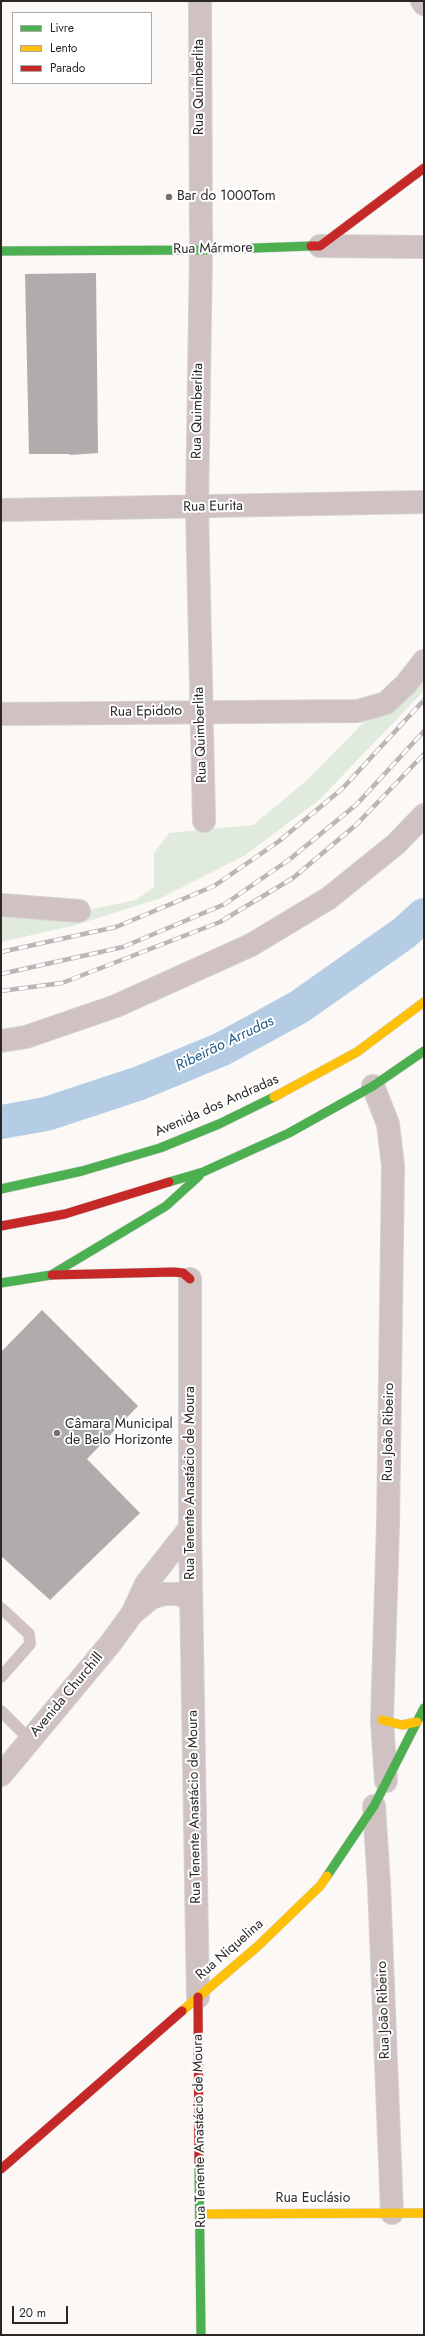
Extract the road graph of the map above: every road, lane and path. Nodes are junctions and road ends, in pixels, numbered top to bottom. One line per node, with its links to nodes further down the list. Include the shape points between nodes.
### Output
1 (200, 1): 7 (street, Rua Quimberlita)
2 (422, 1): 3 (street)
3 (424, 4)
4 (424, 168): 5 (street)
5 (320, 246): 6 (street, Rua Mármore); 7 (street, Rua Mármore)
6 (424, 247)
7 (201, 250): 8 (street, Rua Mármore); 10 (street, Rua Quimberlita)
8 (1, 251)
9 (424, 502): 10 (street, Rua Eurita)
10 (196, 507): 11 (street, Rua Eurita); 13 (street, Rua Quimberlita)
11 (1, 510)
12 (424, 661): 13 (street, Rua Epidoto, via 406,684 386,703 358,711)
13 (201, 712): 14 (street, Rua Epidoto); 16 (street, Rua Quimberlita)
14 (1, 714)
15 (424, 815): 20 (street, via 396,844 329,898 250,945 116,1006 26,1037)
16 (204, 821)
17 (1, 905): 18 (street)
18 (79, 911)
19 (424, 1002): 24 (street, Avenida dos Andradas, via 356,1052 219,1124 160,1148 82,1171)
20 (1, 1042)
21 (424, 1051): 22 (street)
22 (373, 1086): 23 (street, via 289,1133); 36 (street, Rua João Ribeiro, via 388,1124 393,1166 388,1525)
23 (203, 1172): 25 (street, via 65,1214); 26 (street, via 166,1206)
24 (1, 1189)
25 (1, 1226)
26 (51, 1275): 27 (street, via 174,1272 183,1273); 28 (street)
27 (190, 1279): 29 (street, Rua Tenente Anastácio de Moura)
28 (1, 1283)
29 (190, 1528): 30 (street, Rua Tenente Anastácio de Moura); 32 (street, Avenida Churchill, via 146,1584)
30 (191, 1599): 32 (street, Avenida Churchill, via 178,1594 164,1594 152,1598); 42 (street, Rua Tenente Anastácio de Moura)
31 (1, 1608): 33 (lane, via 29,1634 30,1644)
32 (132, 1614): 38 (street, Avenida Churchill)
33 (1, 1677)
34 (424, 1708): 37 (street, Rua Niquelina)
35 (1, 1711): 38 (lane)
36 (382, 1720): 37 (street, via 402,1726); 40 (street, Rua João Ribeiro)
37 (417, 1722): 40 (street, Rua Niquelina)
38 (30, 1740): 39 (street, Avenida Churchill)
39 (1, 1776)
40 (386, 1780): 41 (street, Rua Niquelina)
41 (374, 1806): 42 (street, Rua Niquelina, via 320,1886 258,1946); 44 (street, Rua João Ribeiro, via 380,1885)
42 (198, 1996): 43 (street, Rua Niquelina); 46 (street, Rua Tenente Anastácio de Moura)
43 (1, 2169)
44 (392, 2213): 45 (street, Rua Euclásio); 46 (street, Rua Euclásio)
45 (424, 2213)
46 (201, 2214): 47 (street, Rua Tenente Anastácio de Moura)
47 (201, 2335)

